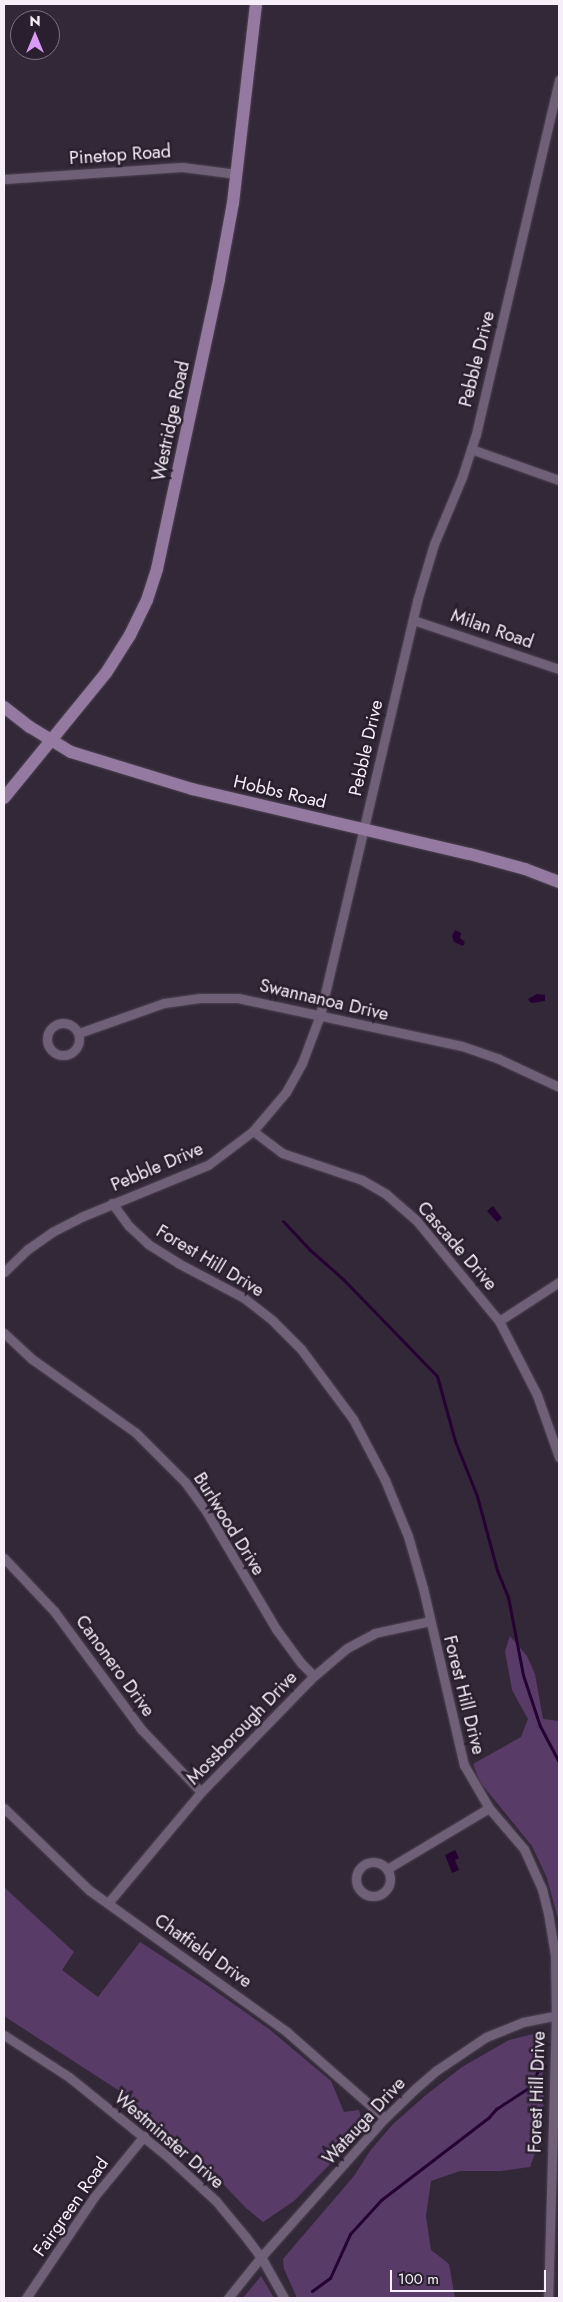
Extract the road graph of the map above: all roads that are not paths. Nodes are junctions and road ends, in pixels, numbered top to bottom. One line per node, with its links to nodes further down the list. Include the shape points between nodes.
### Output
1 (256, 4): 3 (main road, Westridge Road)
2 (559, 80): 5 (street, Pebble Drive)
3 (237, 174): 4 (street, Pinetop Road, via 182,166); 10 (main road, Westridge Road, via 219,279 157,569 147,600 130,635 101,679)
4 (4, 179)
5 (471, 449): 6 (street); 7 (street, Pebble Drive, via 434,544)
6 (559, 480)
7 (414, 620): 8 (street, Milan Road); 12 (street, Pebble Drive)
8 (559, 669)
9 (4, 707): 10 (main road, Hobbs Road)
10 (51, 741): 11 (main road, Westridge Road); 12 (main road, Hobbs Road, via 71,752 192,789)
11 (4, 798)
12 (364, 829): 13 (main road, Hobbs Road, via 525,869); 14 (street, Pebble Drive)
13 (559, 882)
14 (320, 1015): 15 (street, Swannanoa Drive, via 238,998 200,998 142,1009); 16 (street, Swannanoa Drive, via 462,1046); 17 (street, Pebble Drive, via 302,1063 286,1092)
15 (79, 1033)
16 (559, 1087)
17 (253, 1131): 18 (street, Pebble Drive, via 208,1165); 21 (street, Cascade Drive, via 282,1154 340,1171 386,1194 416,1220)
18 (112, 1204): 19 (street, Pebble Drive, via 52,1232); 25 (street, Forest Hill Drive, via 148,1244 244,1298 273,1321 322,1376 353,1419 385,1480 408,1536)
19 (4, 1272)
20 (559, 1282): 21 (street)
21 (499, 1321): 23 (street, Cascade Drive, via 537,1395)
22 (4, 1333): 26 (street, Burlwood Drive, via 32,1360 136,1433 186,1482 276,1628)
23 (559, 1457)
24 (4, 1558): 27 (street, Canonero Drive, via 54,1611 140,1729)
25 (430, 1621): 26 (street, Mossborough Drive, via 375,1633 346,1648); 29 (street, Forest Hill Drive, via 464,1765)
26 (314, 1676): 27 (street, Mossborough Drive)
27 (201, 1792): 31 (street, Mossborough Drive)
28 (4, 1808): 31 (street, Chatfield Drive, via 90,1890)
29 (489, 1808): 30 (street); 32 (street, Forest Hill Drive, via 524,1849 542,1890 555,1955)
30 (387, 1869)
31 (108, 1903): 34 (street, Chatfield Drive, via 287,2032)
32 (558, 2015): 34 (street, Watauga Drive, via 523,2022 486,2037 437,2070); 38 (street, Forest Hill Drive)
33 (4, 2035): 35 (street, Westminster Drive, via 69,2077)
34 (385, 2118): 36 (street, Watauga Drive)
35 (144, 2136): 36 (street, Westminster Drive, via 216,2202); 39 (street, Fairgreen Road, via 94,2197)
36 (261, 2257): 40 (street, Watauga Drive); 41 (street, Westminster Drive)
37 (559, 2290): 38 (street)
38 (548, 2294)
39 (26, 2298)
40 (228, 2298)
41 (284, 2298)

